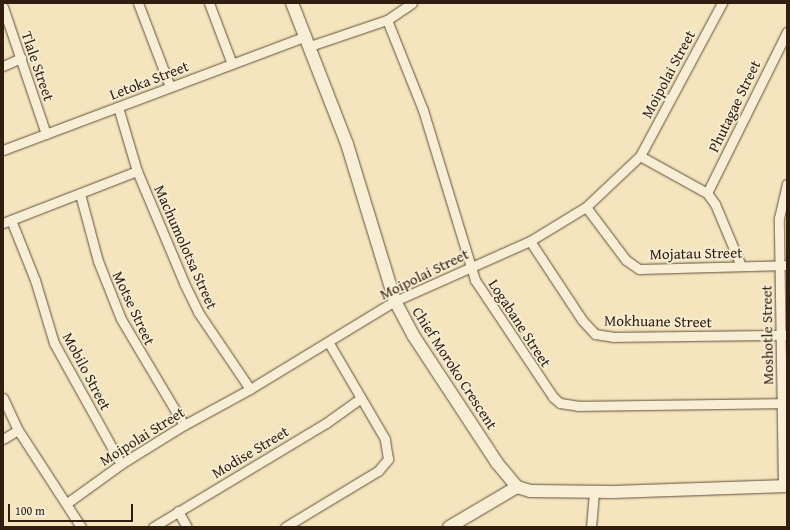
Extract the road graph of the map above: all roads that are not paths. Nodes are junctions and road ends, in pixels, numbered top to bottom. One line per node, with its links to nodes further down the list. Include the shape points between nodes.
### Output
1 (138, 3): 13 (street)
2 (209, 3): 11 (street)
3 (292, 3): 9 (street, Chief Moroko Crescent)
4 (412, 3): 7 (street)
5 (722, 3): 17 (street, Moipolai Street)
6 (3, 7): 10 (street, Tlale Street)
7 (387, 20): 9 (street, Letoka Street); 26 (street, Logabane Street, via 423,110)
8 (787, 32): 20 (street, Phutagae Street)
9 (308, 41): 11 (street, Letoka Street); 28 (street, Chief Moroko Crescent, via 347,144)
10 (21, 58): 12 (street); 15 (street, Tlale Street)
11 (232, 64): 13 (street, Letoka Street)
12 (3, 66)
13 (170, 87): 14 (street, Letoka Street)
14 (118, 107): 15 (street, Letoka Street); 18 (street, Machumolotsa Street)
15 (46, 134): 16 (street, Letoka Street)
16 (3, 150)
17 (640, 156): 20 (street); 22 (street, Moipolai Street)
18 (137, 171): 21 (street); 31 (street, Machumolotsa Street, via 198,312)
19 (787, 184): 25 (street, Moshotle Street, via 779,218)
20 (707, 193): 27 (street, via 715,204)
21 (80, 194): 23 (street); 35 (street, Motse Street, via 98,261 121,319)
22 (586, 207): 24 (street, Moipolai Street); 27 (street, Mojatau Street, via 626,260 635,267)
23 (7, 222): 38 (street, Mobilo Street, via 35,280 54,343)
24 (530, 241): 26 (street, Moipolai Street); 29 (street, Mokhuane Street, via 582,320 595,334 613,337)
25 (783, 265): 27 (street, Mojatau Street); 29 (street, Moshotle Street)
26 (472, 266): 28 (street, Moipolai Street); 34 (street, Logabane Street, via 482,292 553,397 560,403 578,406)
27 (741, 266)
28 (395, 301): 30 (street, Moipolai Street); 39 (street, Chief Moroko Crescent, via 413,335 497,463)
29 (784, 335): 34 (street, Moshotle Street)
30 (329, 343): 31 (street, Moipolai Street); 33 (street)
31 (250, 389): 35 (street, Moipolai Street)
32 (3, 398): 36 (street)
33 (361, 398): 43 (street, Modise Street, via 326,423); 47 (street, via 388,445 386,464)
34 (785, 403): 40 (street, Moshotle Street)
35 (184, 425): 38 (street, Moipolai Street)
36 (18, 430): 37 (street); 42 (street)
37 (3, 439)
38 (121, 464): 42 (street, Moipolai Street)
39 (517, 486): 41 (street, via 530,491); 48 (street)
40 (785, 486): 41 (street)
41 (594, 492): 49 (street)
42 (67, 503): 44 (street)
43 (178, 511): 45 (street, Modise Street); 46 (street)
44 (81, 527)
45 (153, 527)
46 (187, 527)
47 (285, 527)
48 (449, 527)
49 (592, 527)

